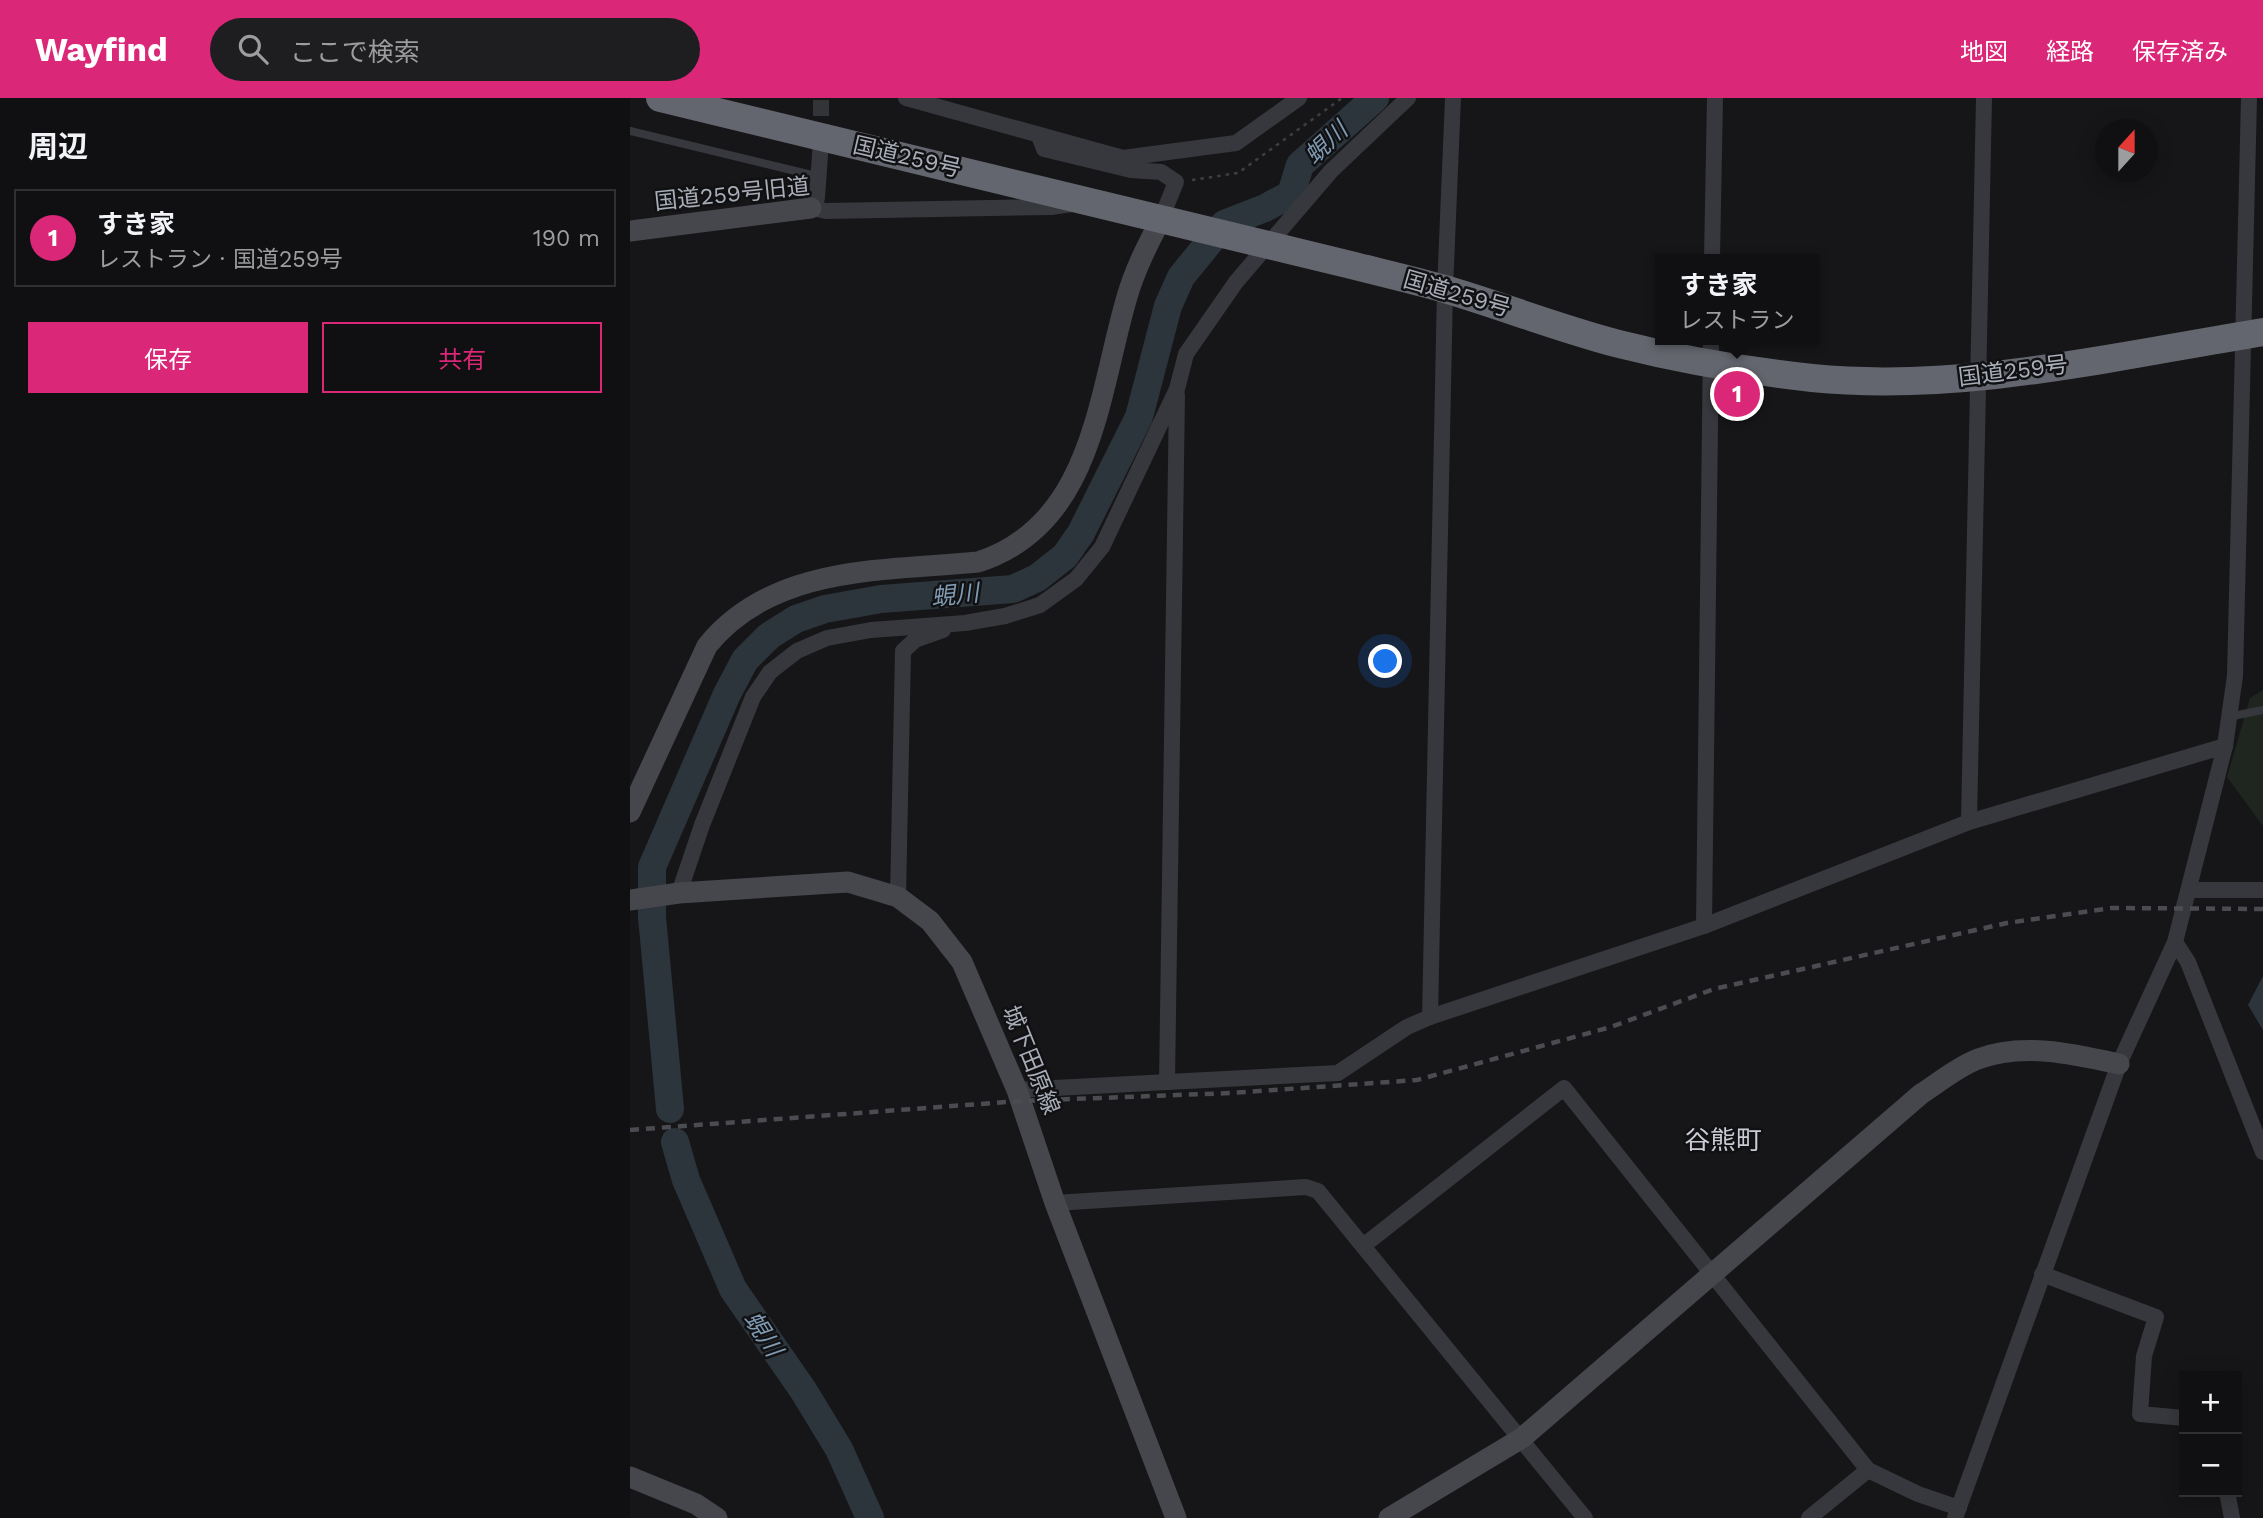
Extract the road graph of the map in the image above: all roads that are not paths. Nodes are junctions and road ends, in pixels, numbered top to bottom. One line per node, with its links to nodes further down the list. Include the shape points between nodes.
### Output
1 (660, 98): 13 (highway, 国道259号)
2 (906, 98): 10 (street)
3 (1299, 98): 10 (street, via 1237,143 1123,158)
4 (1408, 98): 17 (street)
5 (1453, 98): 19 (street)
6 (1715, 98): 18 (street)
7 (1984, 98): 22 (street)
8 (2249, 98): 20 (street)
9 (630, 131): 12 (lane)
10 (1039, 136): 15 (street, via 1044,149 1131,170 1161,172 1176,182)
11 (821, 140): 12 (street)
12 (816, 176): 14 (street, via 817,198)
13 (1091, 201): 14 (street, 国道259号旧道, via 1051,207); 15 (highway, 国道259号)
14 (811, 208): 16 (street, 国道259号旧道)
15 (1161, 219): 17 (highway, 国道259号); 28 (street, via 1128,295 1087,447 1048,519 1002,555 978,562 817,579 746,607 707,646)
16 (630, 231)
17 (1262, 244): 19 (highway, 国道259号); 23 (street, via 1186,354)
18 (1712, 254)
19 (1446, 289): 21 (highway, 国道259号, via 1617,344); 37 (street)
20 (2253, 333): 22 (highway, 国道259号); 26 (street, via 2235,676)
21 (1710, 352): 22 (highway, 国道259号, via 1814,378); 35 (street)
22 (1978, 376): 29 (street)
23 (1177, 388): 24 (street, via 1102,547 1076,579 1040,605); 39 (street)
24 (965, 623): 32 (street, via 827,638 797,651 770,672 753,697); 33 (street, via 915,640 903,651)
25 (2263, 710): 26 (lane)
26 (2228, 717): 27 (street)
27 (2225, 746): 29 (street); 30 (street)
28 (630, 812)
29 (1969, 822): 35 (street)
30 (2189, 890): 31 (street); 36 (street)
31 (2263, 890)
32 (679, 893): 33 (street, 城下田原線, via 848,882); 34 (street, 城下田原線)
33 (898, 897): 40 (street, 城下田原線, via 930,921 962,962)
34 (630, 900)
35 (1704, 926): 37 (street)
36 (2175, 942): 38 (street); 41 (street, via 2188,962)
37 (1430, 1017): 39 (street, via 1338,1073)
38 (2119, 1064): 44 (street, via 2064,1052 2016,1051 1961,1067 1922,1094); 45 (street)
39 (1167, 1082): 40 (street)
40 (1017, 1090): 42 (street, 城下田原線)
41 (2263, 1152)
42 (1055, 1203): 43 (street, via 1306,1187 1318,1191); 53 (street, 城下田原線)
43 (1363, 1246): 44 (street, via 1564,1088); 47 (street)
44 (1715, 1274): 47 (street); 48 (street)
45 (2042, 1274): 46 (street, via 2156,1317 2144,1356 2140,1414); 51 (street)
46 (2179, 1418)
47 (1522, 1438): 54 (street); 55 (street)
48 (1868, 1470): 51 (street); 56 (street)
49 (630, 1477): 52 (street, via 696,1504)
50 (2228, 1497): 57 (street)
51 (1957, 1513)
52 (717, 1518)
53 (1176, 1518)
54 (1389, 1518)
55 (1585, 1518)
56 (1809, 1518)
57 (2232, 1518)

